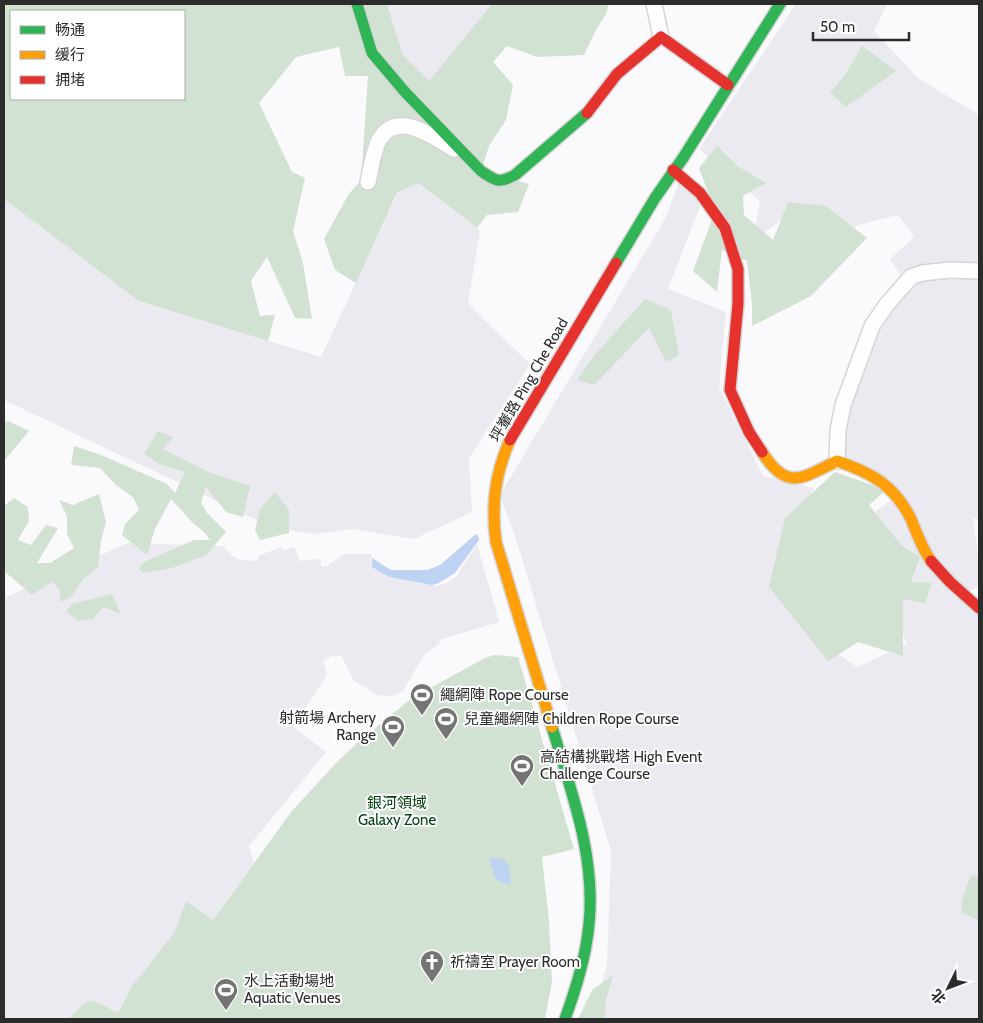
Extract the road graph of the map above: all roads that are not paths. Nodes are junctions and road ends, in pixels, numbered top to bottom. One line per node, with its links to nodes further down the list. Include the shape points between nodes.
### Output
1 (357, 4): 6 (street, via 372,53)
2 (654, 4): 4 (street)
3 (780, 4): 5 (street, 坪輋路 Ping Che Road)
4 (660, 37): 5 (street); 6 (street, via 618,74 590,110 515,175 504,181 490,178)
5 (728, 85): 7 (street, 坪輋路 Ping Che Road, via 684,158)
6 (466, 156): 8 (street, via 419,129 395,126 380,138)
7 (673, 170): 10 (street, via 700,193 725,228 738,269 730,390 749,432 765,458 781,475 789,478 802,478); 12 (street, 坪輋路 Ping Che Road, via 509,439 498,468 494,491 492,520 499,555 580,822 590,869 588,937 581,974)
8 (368, 182)
9 (979, 271): 10 (street, via 922,273 911,278 887,304 872,326 843,405)
10 (837, 461): 11 (street, via 861,469 886,484 898,496 926,554)
11 (979, 608)
12 (565, 1019)

